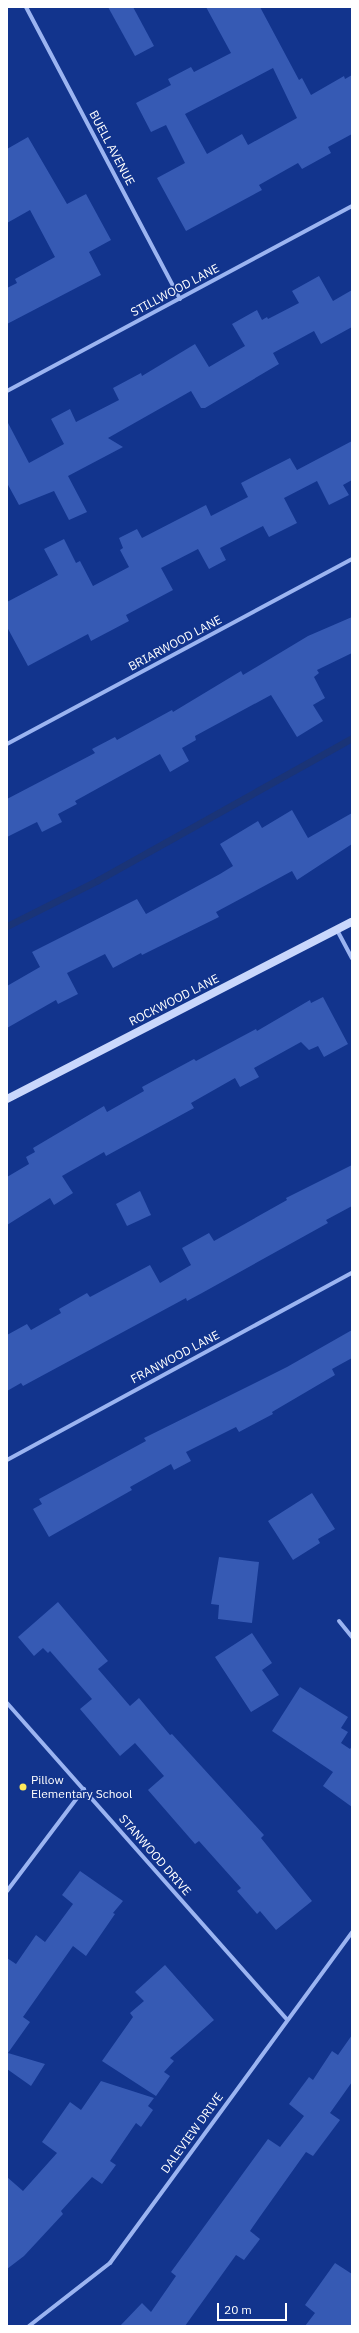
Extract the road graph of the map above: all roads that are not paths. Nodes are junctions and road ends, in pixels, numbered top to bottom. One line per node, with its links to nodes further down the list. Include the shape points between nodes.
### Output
1 (26, 7): 3 (street, BUELL AVENUE)
2 (352, 206): 3 (street, STILLWOOD LANE)
3 (180, 299): 4 (street, STILLWOOD LANE)
4 (7, 391)
5 (352, 559): 6 (street, BRIARWOOD LANE)
6 (7, 744)
7 (352, 922): 8 (street, ROCKWOOD LANE)
8 (337, 930): 9 (street); 10 (street, ROCKWOOD LANE)
9 (352, 958)
10 (7, 1099)
11 (352, 1273): 12 (street, FRANWOOD LANE)
12 (7, 1460)
13 (340, 1621): 14 (street)
14 (352, 1637)
15 (7, 1703): 16 (street, STANWOOD DRIVE)
16 (84, 1789): 17 (street); 19 (street, STANWOOD DRIVE)
17 (7, 1891)
18 (352, 1932): 19 (street, DALEVIEW DRIVE)
19 (287, 2020): 20 (street, DALEVIEW DRIVE, via 110,2263)
20 (29, 2326)

